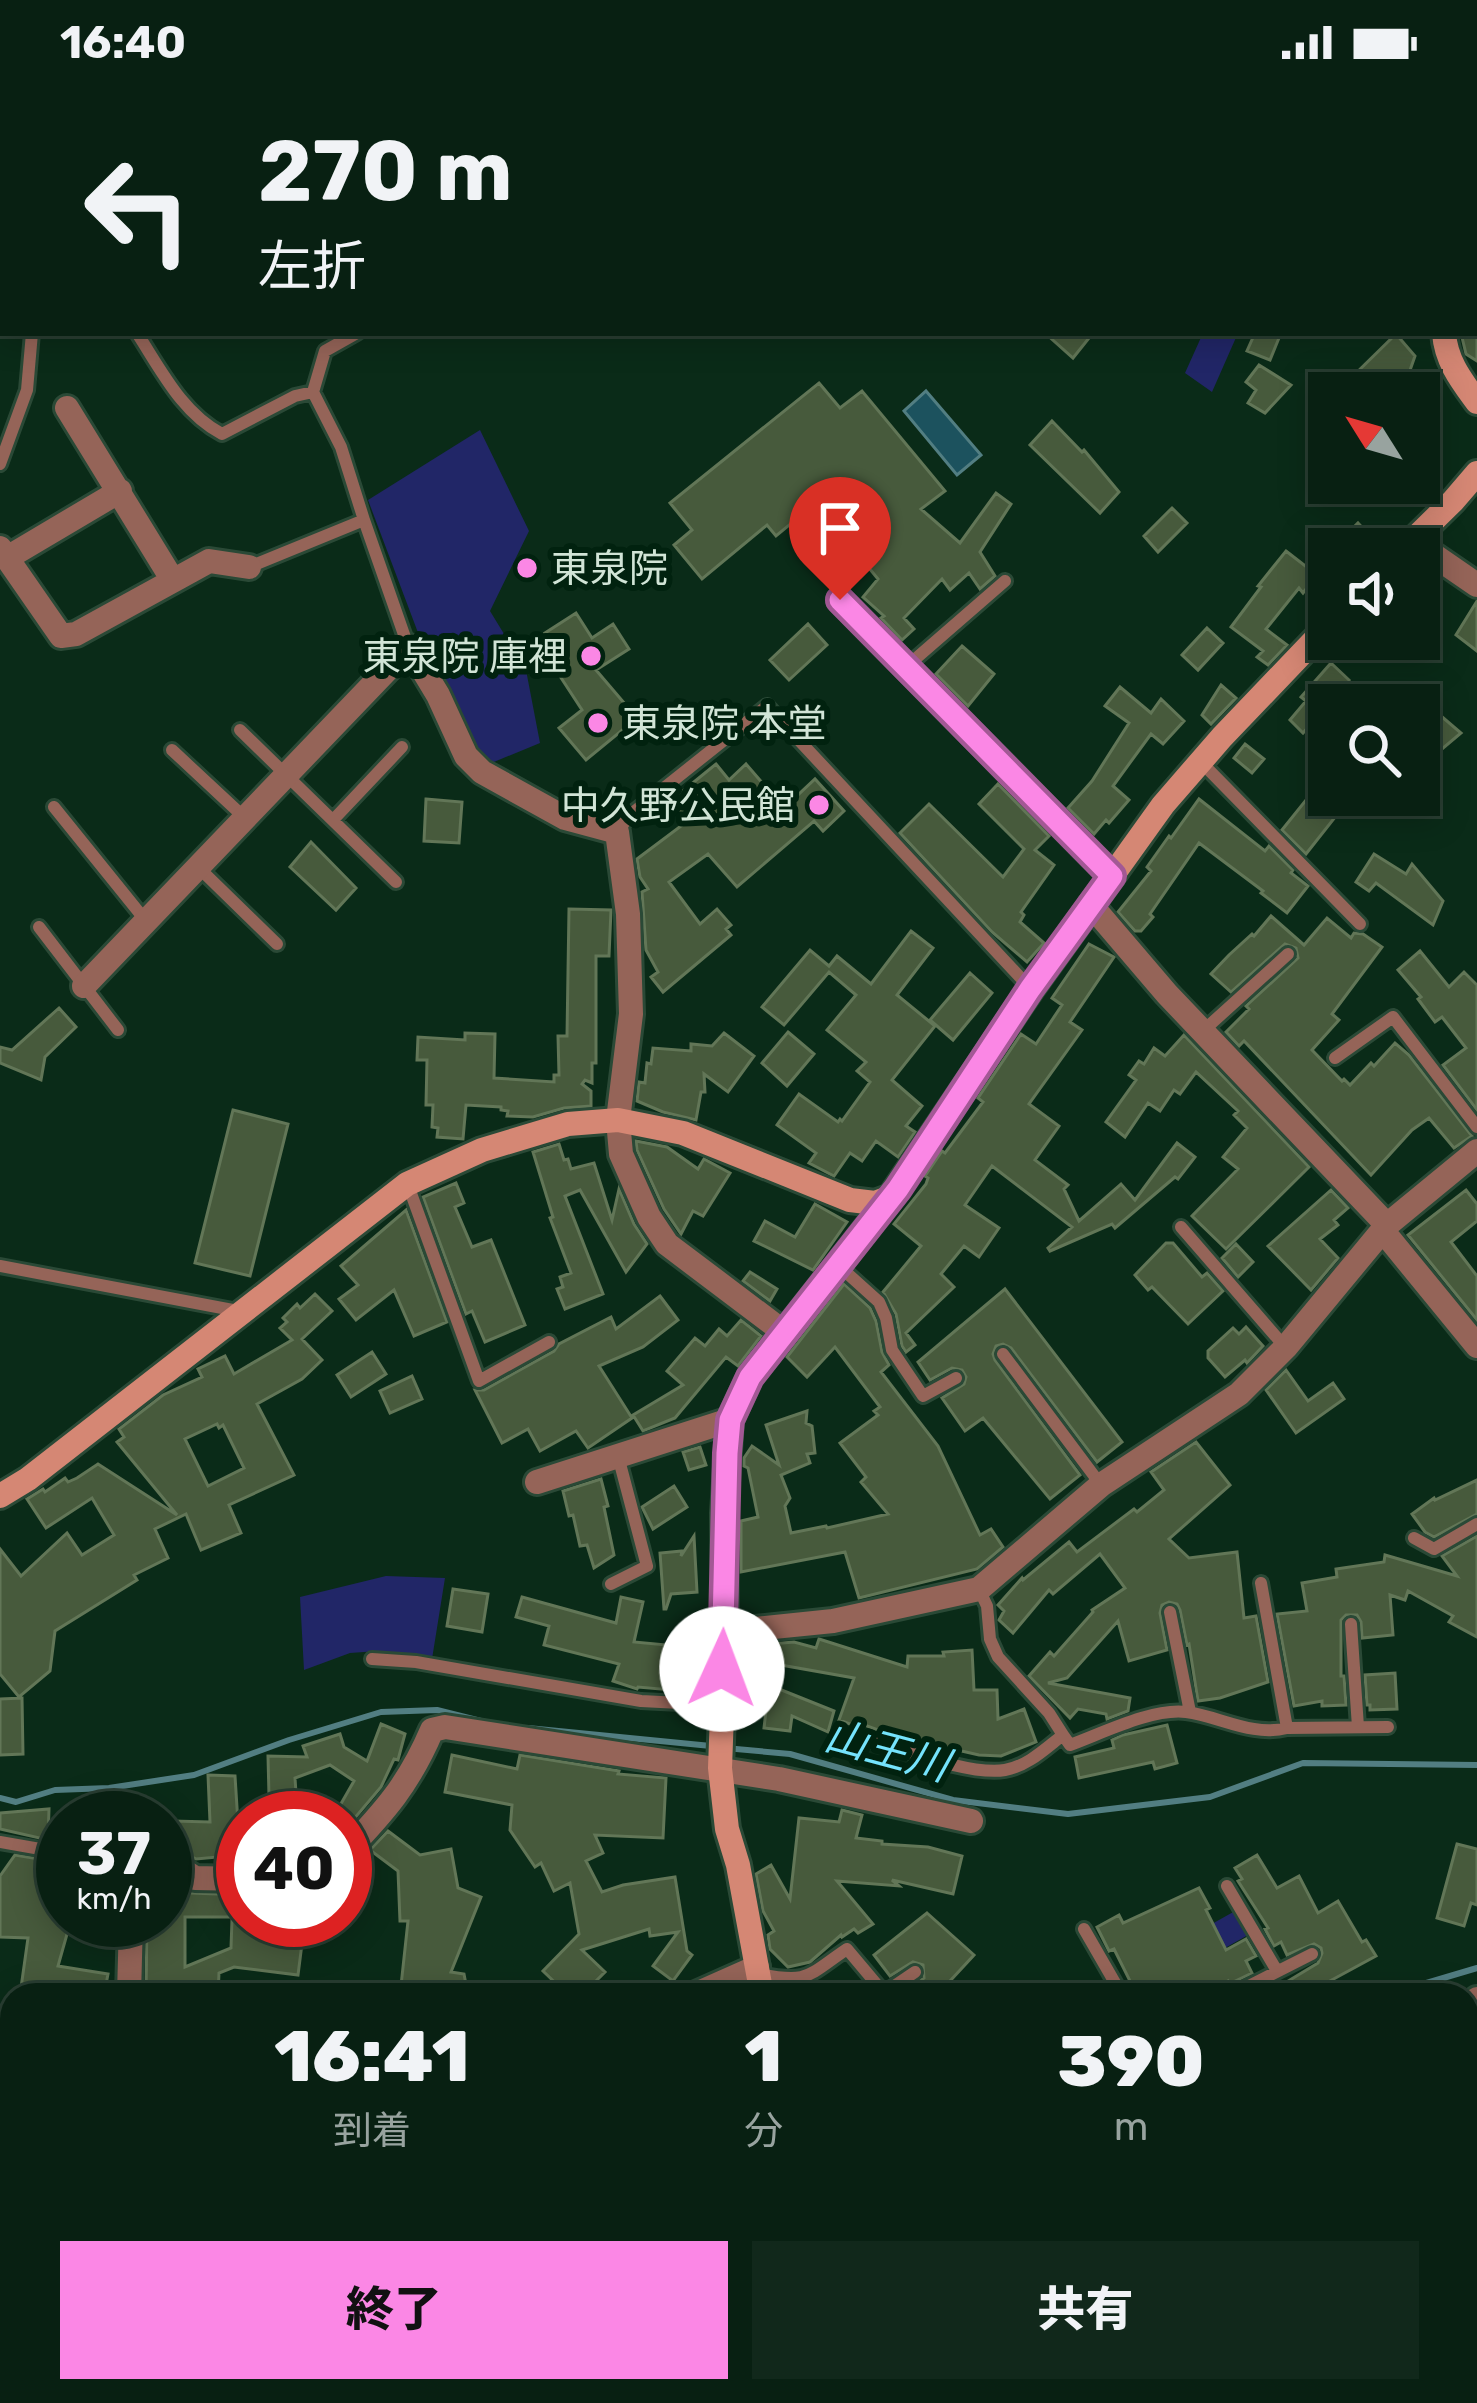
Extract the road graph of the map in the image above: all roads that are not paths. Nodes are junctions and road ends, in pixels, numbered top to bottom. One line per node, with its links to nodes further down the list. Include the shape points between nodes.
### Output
1 (32, 336): 8 (lane, via 27,390)
2 (139, 336): 5 (lane, via 185,406 222,434)
3 (352, 336): 5 (lane, via 325,350)
4 (1444, 336): 6 (street, via 1455,373)
5 (313, 392): 11 (lane)
6 (1477, 402)
7 (67, 408): 10 (street)
8 (0, 464)
9 (1477, 473): 12 (street)
10 (120, 490): 13 (street); 16 (street)
11 (364, 520): 15 (lane); 20 (lane)
12 (1425, 528)
13 (4, 553): 16 (street, via 61,636)
14 (1440, 563): 18 (street)
15 (249, 567): 16 (street, via 208,561)
16 (172, 579)
17 (1005, 581): 22 (lane)
18 (1477, 585)
19 (840, 600): 22 (street)
20 (409, 647): 27 (street); 31 (street, via 482,772 565,818)
21 (1308, 647): 26 (street)
22 (906, 667): 33 (street)
23 (240, 730): 27 (lane)
24 (402, 747): 30 (lane)
25 (172, 750): 29 (lane)
26 (1201, 761): 33 (street); 37 (lane)
27 (287, 774): 29 (street); 30 (lane)
28 (54, 807): 36 (lane)
29 (245, 818): 32 (street)
30 (334, 819): 34 (lane)
31 (617, 832): 42 (lane, via 766,706); 46 (street, via 631,1014)
32 (198, 867): 36 (street); 39 (lane)
33 (1112, 876): 35 (street)
34 (396, 882)
35 (1091, 905): 42 (street); 44 (street)
36 (146, 921): 41 (street)
37 (1360, 924)
38 (39, 927): 41 (lane)
39 (277, 944)
40 (1288, 954): 44 (lane)
41 (84, 986): 43 (lane)
42 (1030, 989): 50 (street)
43 (118, 1030)
44 (1204, 1030): 52 (street)
45 (1335, 1058): 47 (lane, via 1393,1017)
46 (618, 1120): 49 (street, via 568,1124 482,1150); 50 (street, via 683,1133 850,1200); 56 (street, via 621,1154 667,1244)
47 (1477, 1127)
48 (1477, 1151): 52 (street)
49 (407, 1184): 55 (street); 57 (lane, via 479,1381)
50 (891, 1197): 53 (street)
51 (1181, 1227): 59 (lane)
52 (1385, 1228): 58 (street); 59 (street)
53 (838, 1265): 56 (street); 61 (lane, via 879,1302 892,1350 923,1396)
54 (0, 1266): 55 (lane)
55 (245, 1312): 66 (street)
56 (784, 1333): 62 (street)
57 (549, 1342)
58 (1477, 1346)
59 (1286, 1347): 65 (street, via 1239,1394)
60 (1003, 1354): 65 (lane)
61 (956, 1378)
62 (730, 1420): 63 (street); 74 (street)
63 (619, 1456): 64 (street); 70 (lane, via 647,1566)
64 (537, 1482)
65 (1101, 1486): 71 (street)
66 (0, 1496)
67 (1477, 1524): 68 (lane, via 1434,1549)
68 (1414, 1538)
69 (1261, 1583): 80 (lane)
70 (611, 1584)
71 (979, 1589): 74 (street, via 833,1621); 81 (lane, via 998,1657)
72 (1170, 1612): 76 (lane)
73 (1351, 1624): 78 (lane)
74 (725, 1632): 77 (street)
75 (372, 1659): 77 (lane)
76 (1190, 1712): 80 (lane, via 1272,1732); 81 (lane, via 1163,1712 1070,1745)
77 (720, 1713): 83 (street)
78 (1358, 1727): 79 (lane); 80 (lane)
79 (1388, 1727)
80 (1286, 1728)
81 (1064, 1735): 82 (lane, via 1004,1770)
82 (863, 1738)
83 (720, 1768): 84 (street); 85 (street, via 445,1727 432,1730 417,1767); 94 (street)
84 (971, 1821)
85 (372, 1825)
86 (0, 1842): 87 (lane)
87 (36, 1848)
88 (1227, 1886): 92 (lane)
89 (1084, 1929): 98 (lane)
90 (130, 1947): 95 (street)
91 (1312, 1954): 92 (lane)
92 (1277, 1971): 99 (lane)
93 (915, 1972): 97 (lane)
94 (759, 1979): 96 (lane, via 804,1978 847,1949)
95 (129, 1983)
96 (876, 1983)
97 (899, 1983)
98 (1115, 1983)
99 (1254, 1983)

